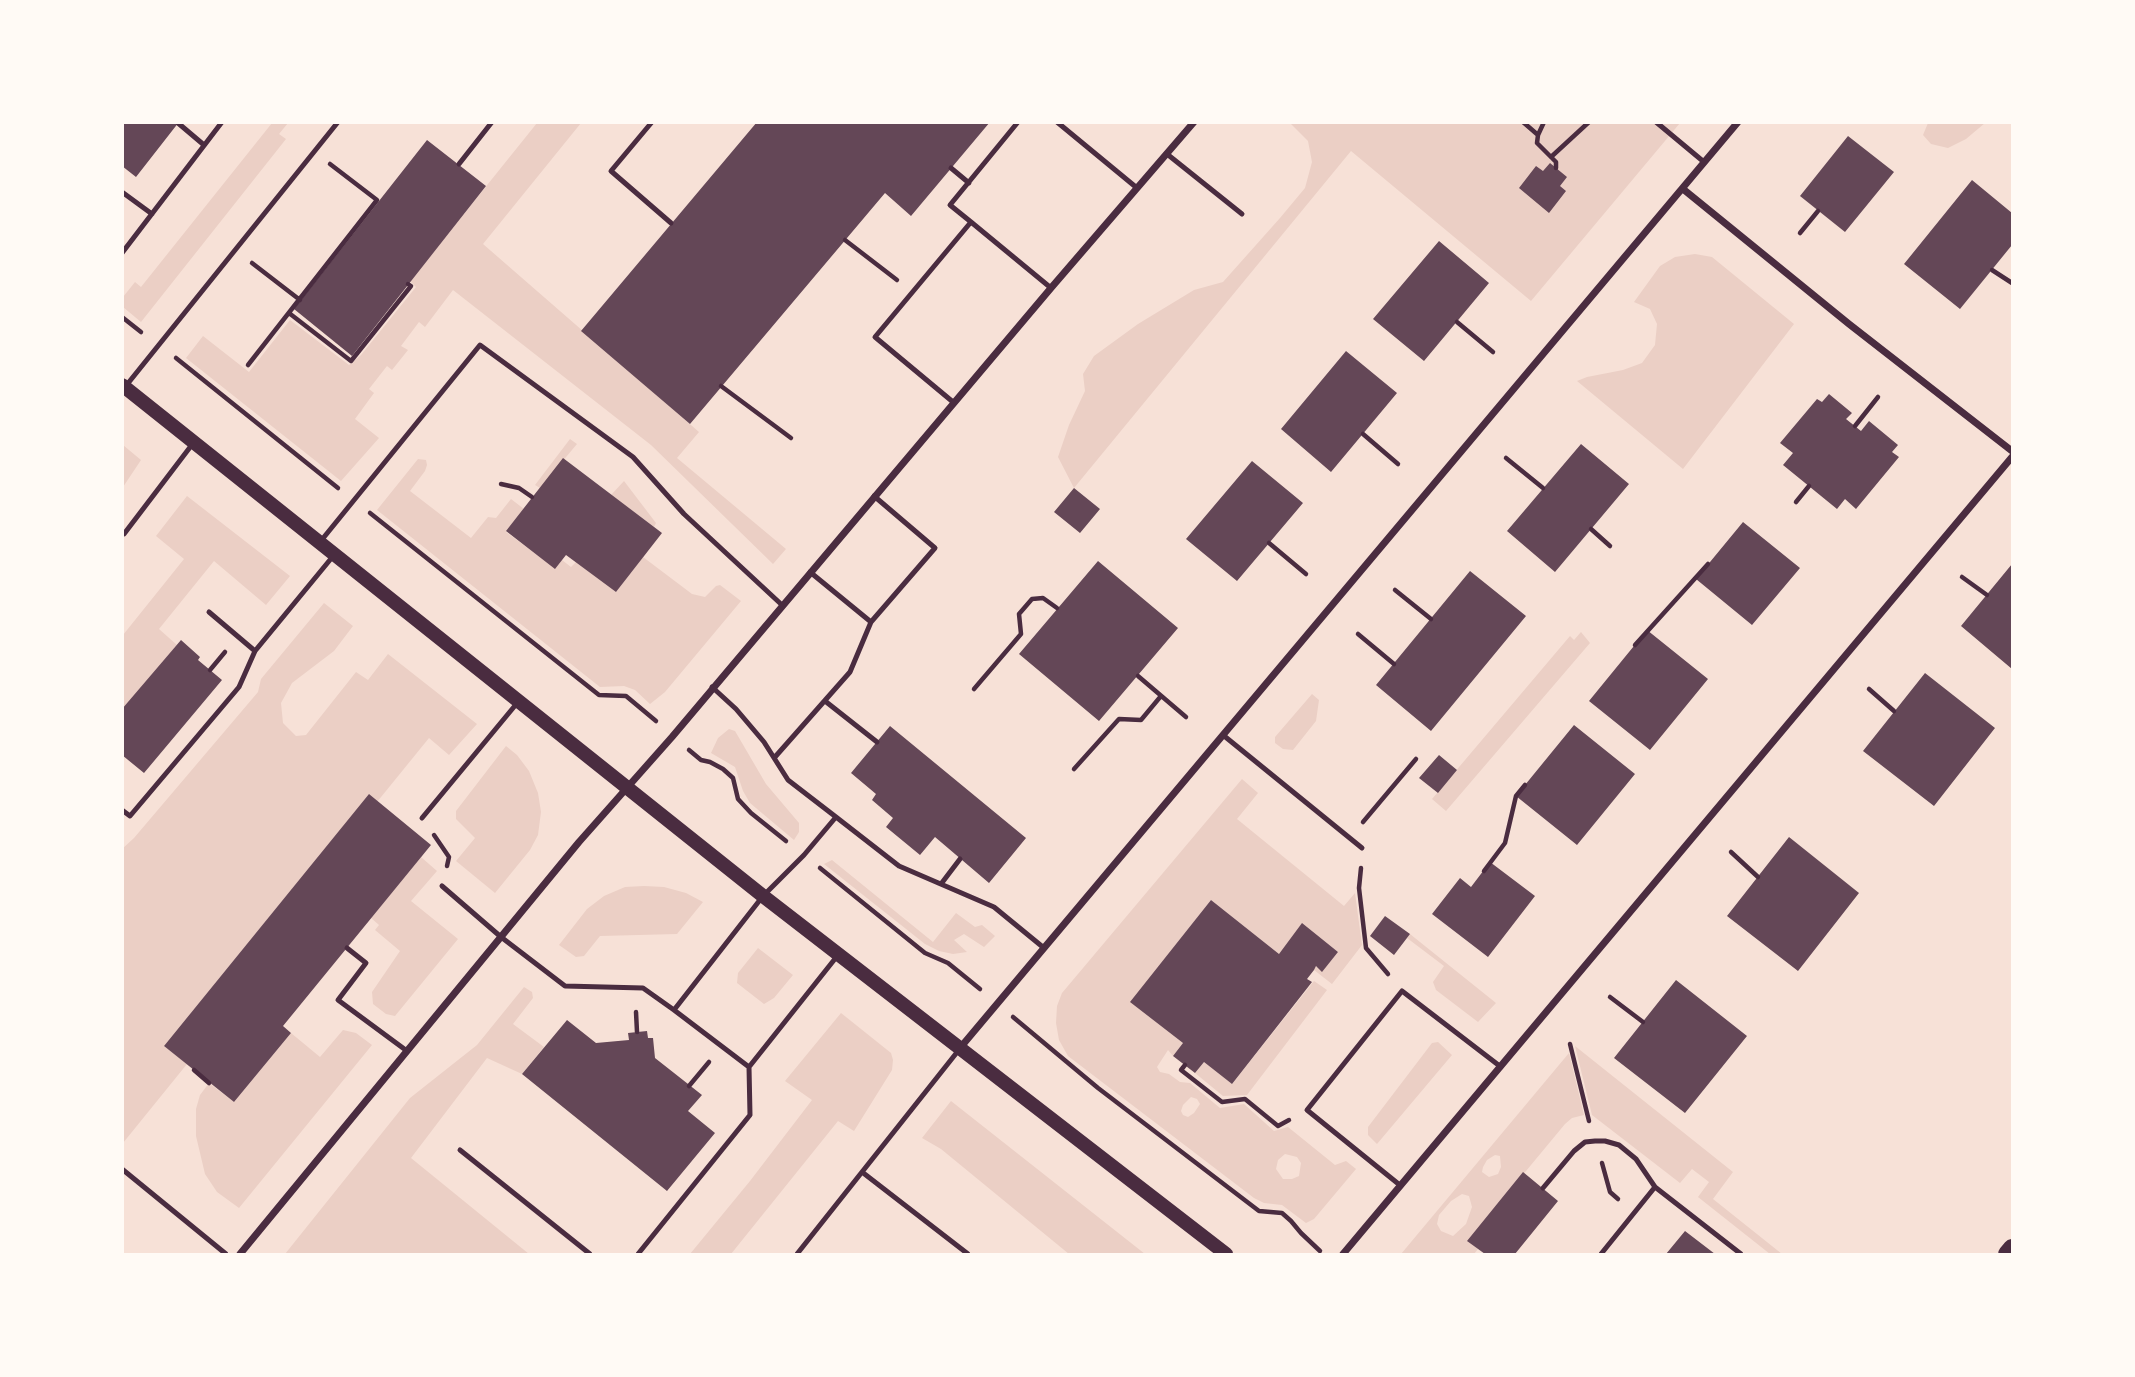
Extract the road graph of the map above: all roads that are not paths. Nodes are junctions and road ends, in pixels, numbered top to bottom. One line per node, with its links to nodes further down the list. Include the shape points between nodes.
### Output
1 (222, 122): 11 (lane)
2 (338, 122): 26 (lane)
3 (492, 122): 14 (lane)
4 (652, 122): 23 (lane, via 611,171)
5 (1018, 122): 16 (lane)
6 (1057, 122): 17 (lane)
7 (1194, 122): 12 (street)
8 (1656, 122): 13 (lane)
9 (1738, 122): 13 (street)
10 (178, 123): 11 (lane)
11 (205, 145): 20 (lane)
12 (1167, 153): 17 (street); 21 (lane)
13 (1704, 162): 18 (street)
14 (459, 164)
15 (951, 168): 16 (lane)
16 (969, 183): 22 (lane, via 950,205)
17 (1137, 187): 25 (street)
18 (1683, 189): 29 (street); 43 (street)
19 (122, 192): 20 (lane)
20 (152, 214): 24 (lane)
21 (1242, 214)
22 (971, 222): 25 (lane); 27 (lane, via 875,337)
23 (671, 223)
24 (122, 253)
25 (1051, 288): 27 (street)
26 (124, 386): 28 (main road)
27 (953, 402): 31 (street)
28 (194, 442): 32 (lane); 33 (main road)
29 (2012, 451)
30 (2012, 457): 63 (street)
31 (874, 496): 35 (street); 38 (lane, via 935,548)
32 (123, 534)
33 (320, 542): 34 (main road); 36 (lane, via 480,345 633,457 684,514)
34 (334, 555): 39 (lane); 41 (main road)
35 (810, 572): 36 (street); 38 (lane)
36 (782, 605): 40 (street)
37 (209, 612): 39 (lane)
38 (871, 622): 42 (lane, via 850,672)
39 (255, 651): 47 (lane, via 239,687 130,816)
40 (712, 687): 45 (lane); 46 (street)
41 (519, 701): 46 (main road); 49 (lane)
42 (825, 701): 44 (lane); 45 (lane)
43 (1223, 736): 50 (lane); 57 (street)
44 (877, 742)
45 (775, 757): 48 (lane, via 789,780)
46 (627, 788): 54 (main road); 55 (street)
47 (122, 810)
48 (836, 817): 52 (lane, via 899,866); 54 (lane)
49 (422, 818)
50 (1362, 848)
51 (960, 859): 52 (lane)
52 (941, 884): 57 (lane, via 994,907)
53 (442, 886): 55 (lane)
54 (763, 897): 58 (main road); 59 (lane)
55 (501, 937): 59 (lane, via 565,986 643,988); 61 (street)
56 (347, 948): 61 (lane, via 366,962 338,1000)
57 (1044, 948): 60 (street)
58 (838, 955): 60 (main road); 62 (lane)
59 (674, 1010): 62 (lane)
60 (960, 1049): 66 (lane); 77 (main road)
61 (407, 1051): 72 (street)
62 (749, 1067): 74 (lane, via 750,1115)
63 (1501, 1067): 67 (street); 67 (lane, via 1402,991 1307,1110)
64 (460, 1150): 73 (lane)
65 (122, 1169): 71 (lane)
66 (862, 1172): 75 (lane); 76 (lane)
67 (1401, 1186): 78 (street)
68 (1655, 1187): 69 (lane, via 1636,1159 1619,1145 1595,1141 1574,1151); 79 (lane); 80 (lane)
69 (1543, 1188)
70 (2012, 1248): 81 (main road)
71 (226, 1255)
72 (240, 1255)
73 (590, 1255)
74 (638, 1255)
75 (797, 1255)
76 (968, 1255)
77 (1226, 1255)
78 (1343, 1255)
79 (1601, 1255)
80 (1741, 1255)
81 (2007, 1255)

